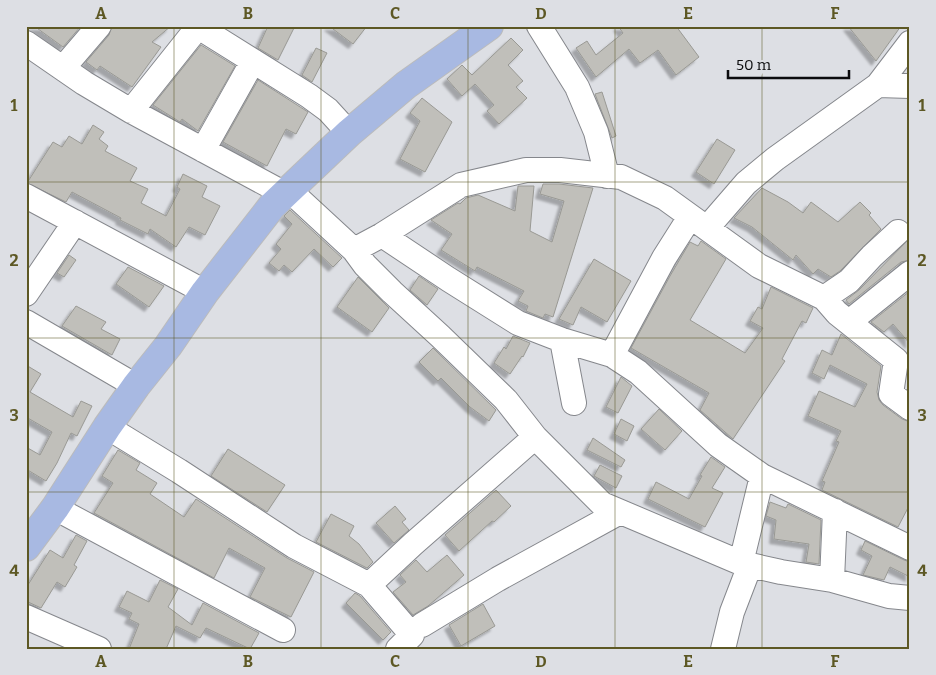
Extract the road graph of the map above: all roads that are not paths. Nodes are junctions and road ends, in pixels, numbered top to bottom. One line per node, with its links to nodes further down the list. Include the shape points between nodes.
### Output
1 (37, 26): 6 (street)
2 (99, 26): 9 (street)
3 (489, 26): 13 (main road, via 406,85)
4 (539, 26): 15 (street, via 578,86 596,132)
5 (197, 27): 8 (street); 12 (street)
6 (26, 43): 9 (street)
7 (910, 43): 10 (street)
8 (253, 61): 13 (street, via 328,110); 14 (street)
9 (63, 68): 12 (street)
10 (878, 85): 11 (street); 19 (street, via 775,159)
11 (910, 86)
12 (131, 111): 14 (street)
13 (349, 133): 16 (main road)
14 (203, 150): 16 (street)
15 (607, 176): 19 (street, via 621,177 665,198); 21 (street, via 560,170 526,170 461,185)
16 (287, 192): 22 (street); 24 (main road, via 272,206)
17 (26, 196): 18 (street)
18 (75, 222): 24 (street); 25 (street)
19 (698, 222): 26 (street, via 759,266); 30 (street, via 664,258)
20 (898, 232): 26 (street, via 849,281)
21 (382, 235): 22 (street); 29 (street, via 518,323)
22 (354, 250): 35 (street, via 392,292 506,400)
23 (910, 272): 28 (street)
24 (205, 292): 31 (main road)
25 (26, 294)
26 (824, 298): 28 (street)
27 (26, 322): 31 (street)
28 (849, 322): 33 (street, via 896,360 891,394)
29 (562, 340): 30 (street); 32 (street)
30 (612, 355): 36 (street, via 638,372 718,445)
31 (136, 386): 34 (main road)
32 (574, 403)
33 (910, 408)
34 (107, 427): 37 (main road); 44 (street, via 294,546)
35 (535, 437): 39 (street, via 602,504); 44 (street)
36 (762, 476): 38 (street); 42 (street)
37 (54, 508): 40 (main road); 48 (street)
38 (836, 511): 41 (street); 43 (street)
39 (620, 512): 42 (street); 47 (street, via 498,579)
40 (26, 547)
41 (910, 548)
42 (746, 564): 43 (street); 52 (street)
43 (832, 580): 45 (street, via 889,596)
44 (369, 585): 51 (street, via 412,635)
45 (910, 598)
46 (26, 617): 49 (street)
47 (422, 626)
48 (283, 630)
49 (56, 640): 50 (street)
50 (99, 649)
51 (398, 649)
52 (723, 649)

